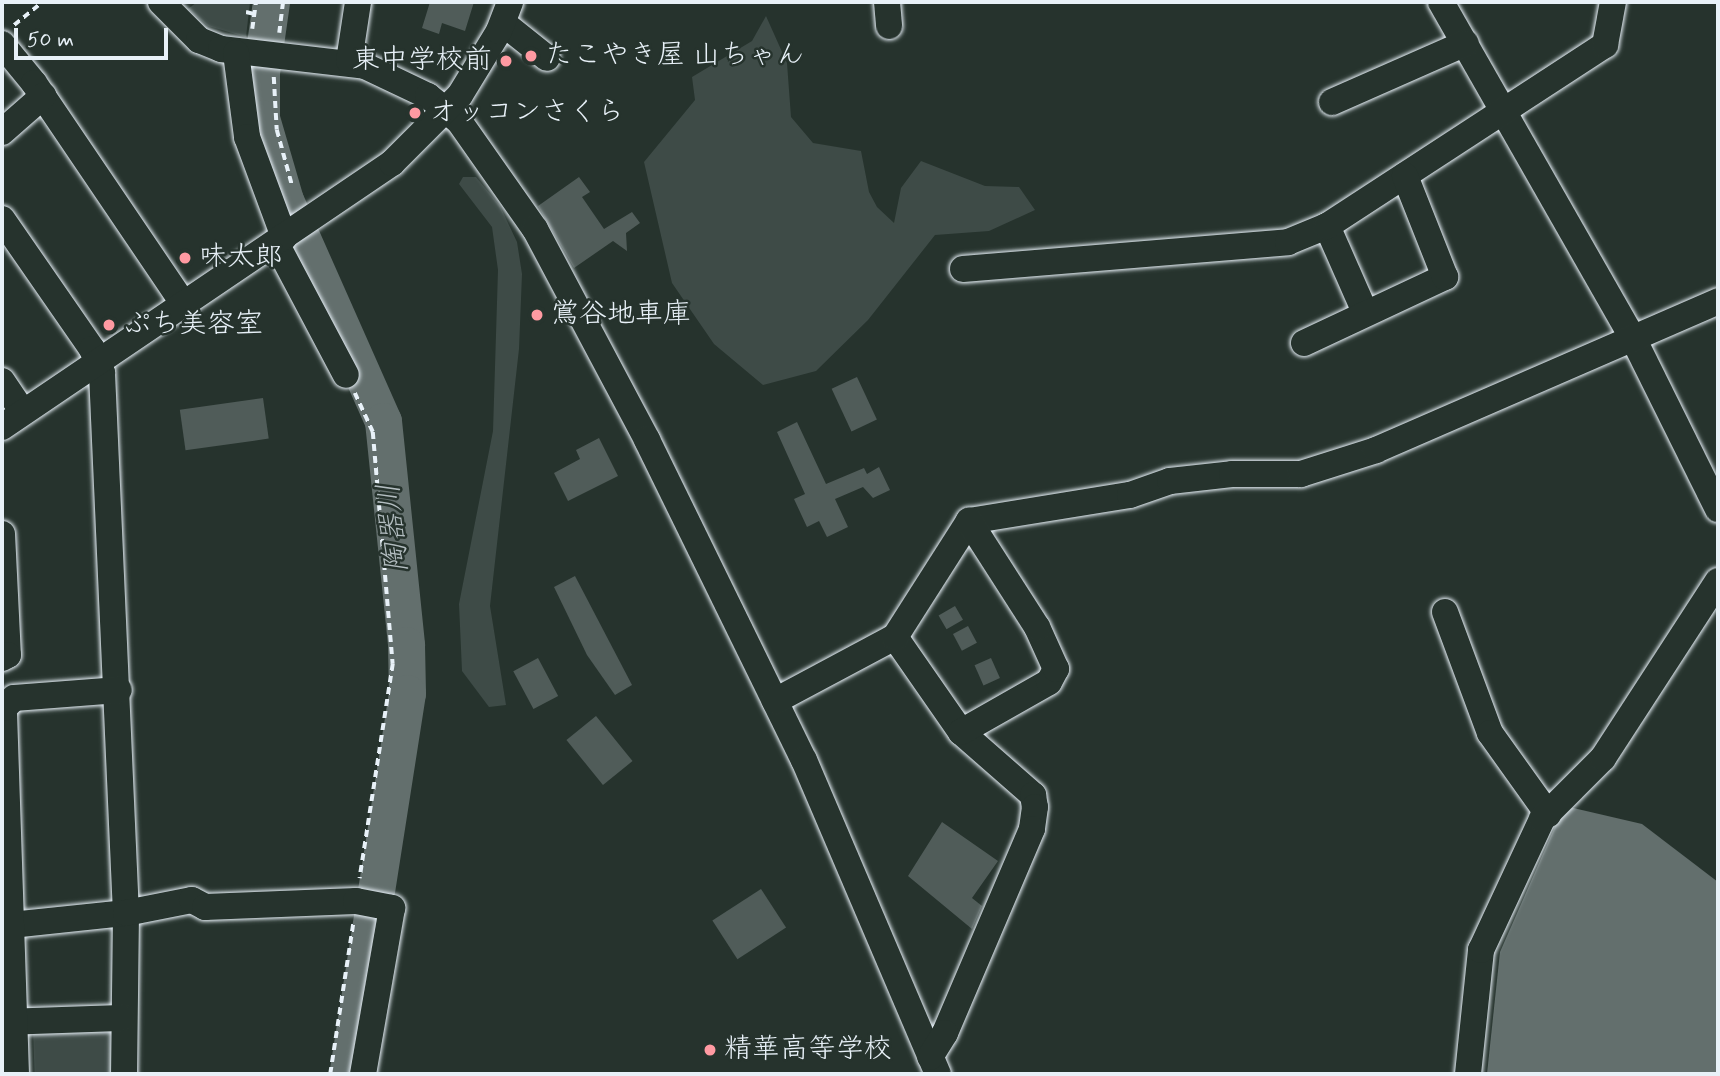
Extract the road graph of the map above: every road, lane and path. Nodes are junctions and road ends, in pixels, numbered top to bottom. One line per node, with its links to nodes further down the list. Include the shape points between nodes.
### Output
1 (42, 2): 11 (path)
2 (161, 2): 13 (street, via 199,40)
3 (256, 2): 10 (path)
4 (283, 2): 13 (path)
5 (359, 2): 15 (street)
6 (1441, 2): 12 (street)
7 (1613, 2): 19 (street, via 1605,45)
8 (512, 10): 14 (street); 20 (street, via 477,70)
9 (246, 12): 10 (path)
10 (254, 14): 13 (path)
11 (5, 36): 17 (street)
12 (1466, 43): 18 (street); 19 (street)
13 (258, 47): 15 (street); 26 (street, via 247,137)
14 (547, 58)
15 (349, 61): 20 (street)
16 (273, 87): 23 (path, via 277,130)
17 (43, 96): 21 (street); 29 (street)
18 (1332, 102)
19 (1505, 108): 22 (street); 31 (street)
20 (446, 109): 26 (street, via 391,163); 46 (street, via 535,229 647,440)
21 (2, 131)
22 (1405, 176): 25 (street); 30 (street, via 1445,277)
23 (292, 185)
24 (2, 219): 33 (street)
25 (1327, 226): 27 (street, via 1287,242); 30 (street)
26 (291, 233): 29 (street); 34 (street)
27 (963, 269)
28 (1718, 301): 31 (street)
29 (183, 303): 33 (street)
30 (1364, 312): 32 (street)
31 (1633, 338): 38 (street); 39 (street, via 1376,450 1301,474 1232,474 1170,481 1130,495)
32 (1304, 343)
33 (100, 361): 36 (street); 45 (street)
34 (346, 375): 49 (path, via 373,432 393,664)
35 (2, 381): 36 (street)
36 (23, 412): 37 (street)
37 (2, 428)
38 (1718, 509)
39 (968, 522): 43 (street); 47 (street, via 1037,627 1056,668 1049,682)
40 (3, 544): 44 (street, via 9,655)
41 (1718, 581): 48 (street, via 1603,758)
42 (1445, 612): 48 (street, via 1490,733)
43 (895, 636): 46 (street); 47 (street)
44 (2, 658)
45 (119, 691): 50 (street); 51 (street, via 14,698 4,708)
46 (775, 701): 54 (street)
47 (961, 732): 54 (street, via 1033,795 1035,807 1032,829)
48 (1548, 814): 59 (street, via 1481,950)
49 (368, 903): 50 (street, via 205,907 192,900); 57 (path); 58 (street, via 392,908)
50 (126, 913): 51 (street); 52 (street)
51 (11, 925): 53 (street)
52 (122, 1018): 53 (street); 56 (street)
53 (8, 1022): 55 (street)
54 (934, 1066)
55 (16, 1074)
56 (124, 1074)
57 (330, 1074)
58 (363, 1074)
59 (1468, 1074)

